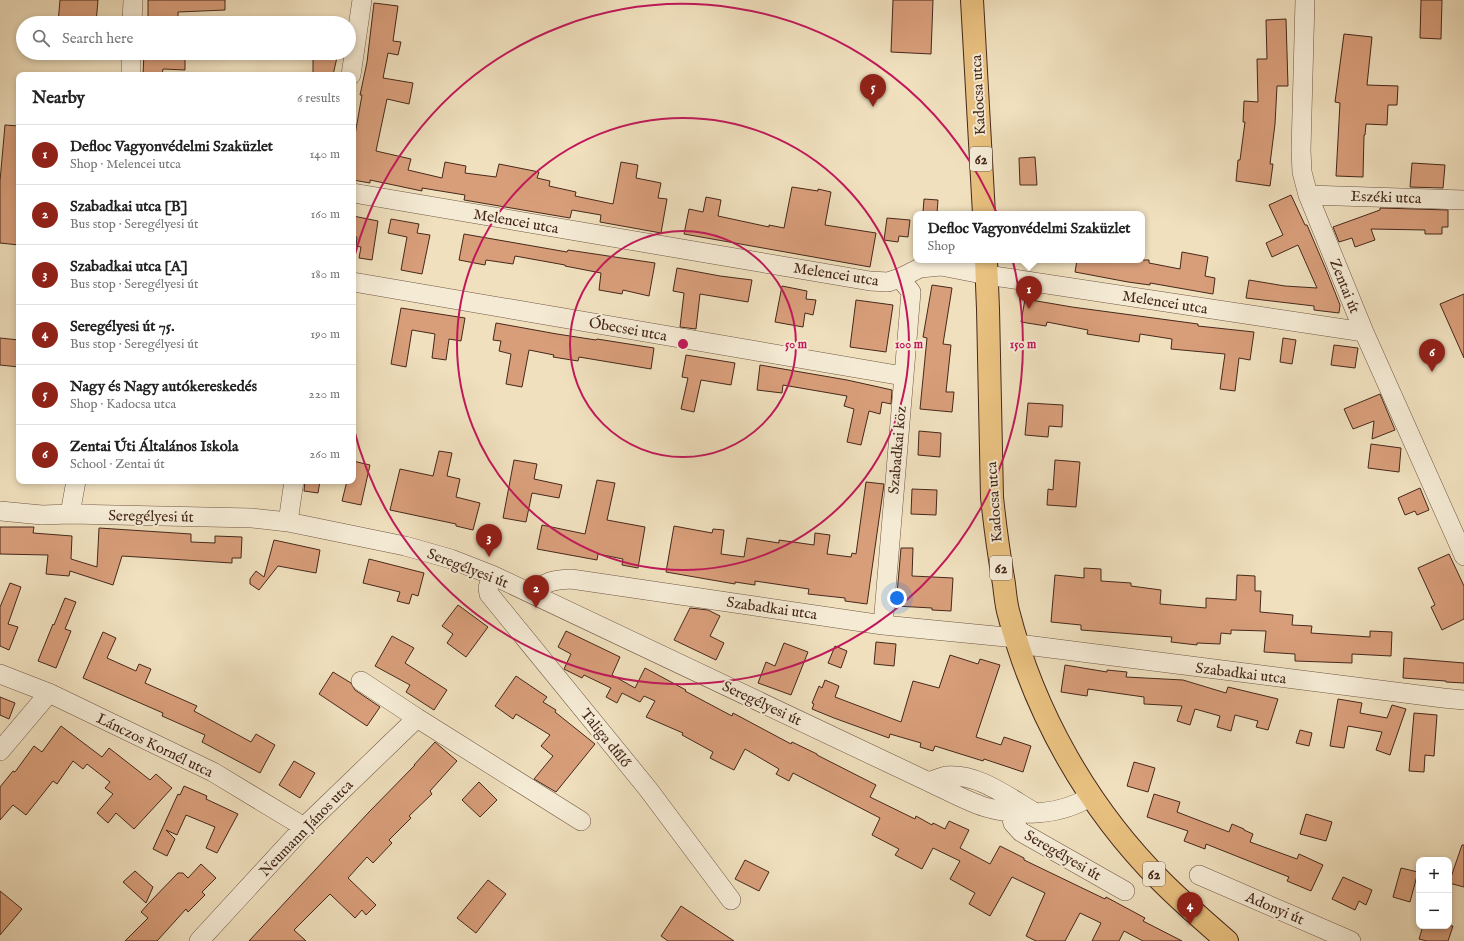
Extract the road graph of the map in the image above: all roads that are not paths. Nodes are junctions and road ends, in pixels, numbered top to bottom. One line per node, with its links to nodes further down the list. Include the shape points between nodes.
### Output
1 (133, 0): 5 (street)
2 (362, 0): 6 (street)
3 (972, 0): 14 (main road, Kadocsa utca / 62)
4 (1305, 0): 12 (street, Zentai út, via 1301,150 1302,172)
5 (132, 16)
6 (356, 41)
7 (131, 60): 9 (street)
8 (353, 60): 10 (street)
9 (131, 72)
10 (351, 72)
11 (356, 194): 16 (street, Melencei utca, via 870,281 888,282)
12 (1308, 195): 13 (street, Eszéki utca); 18 (street, Zentai út)
13 (1464, 200)
14 (984, 211)
15 (986, 267): 16 (street, Melencei utca, via 920,268); 18 (street, Melencei utca); 29 (main road, Kadocsa utca / 62, via 992,498 1008,610)
16 (900, 278): 19 (street, Szabadkai köz, via 910,292)
17 (356, 283): 19 (street, Óbecsei utca)
18 (1364, 332): 25 (street, Zentai út)
19 (903, 376): 28 (street, Szabadkai köz)
20 (75, 484): 23 (street)
21 (294, 484): 24 (street)
22 (0, 511): 23 (street, Seregélyesi út, via 42,515)
23 (70, 514): 24 (street, Seregélyesi út, via 252,518)
24 (288, 522): 26 (street, Seregélyesi út, via 405,546 451,559)
25 (1464, 556)
26 (492, 575): 27 (street, Seregélyesi út); 44 (street, Taliga dűlő, via 489,594 648,790)
27 (533, 594): 28 (street, Szabadkai utca, via 539,587 554,580 571,579); 36 (street, Seregélyesi út)
28 (883, 625): 29 (street, Szabadkai utca)
29 (1017, 641): 33 (street, Szabadkai utca); 37 (main road, Kadocsa utca / 62, via 1045,715)
30 (0, 674): 32 (street, Lánczos Kornél utca)
31 (361, 681): 34 (street)
32 (49, 693): 35 (street); 41 (street, Lánczos Kornél utca, via 213,772)
33 (1464, 700)
34 (417, 718): 40 (street); 41 (street, Neumann János utca)
35 (0, 751)
36 (929, 782): 38 (street, Seregélyesi út, via 984,807); 39 (street, via 946,776 980,781)
37 (1091, 796): 39 (street, Seregélyesi út, via 1084,801 1056,810); 46 (main road, 62, via 1161,881)
38 (1010, 812): 39 (street, Seregélyesi út); 43 (street, Seregélyesi út, via 1013,823 1021,832)
39 (1035, 813)
40 (581, 821)
41 (304, 828): 45 (street, Neumann János utca)
42 (1199, 875): 47 (street, Adonyi út)
43 (1125, 891)
44 (730, 900)
45 (199, 941)
46 (1227, 941)
47 (1352, 941)

